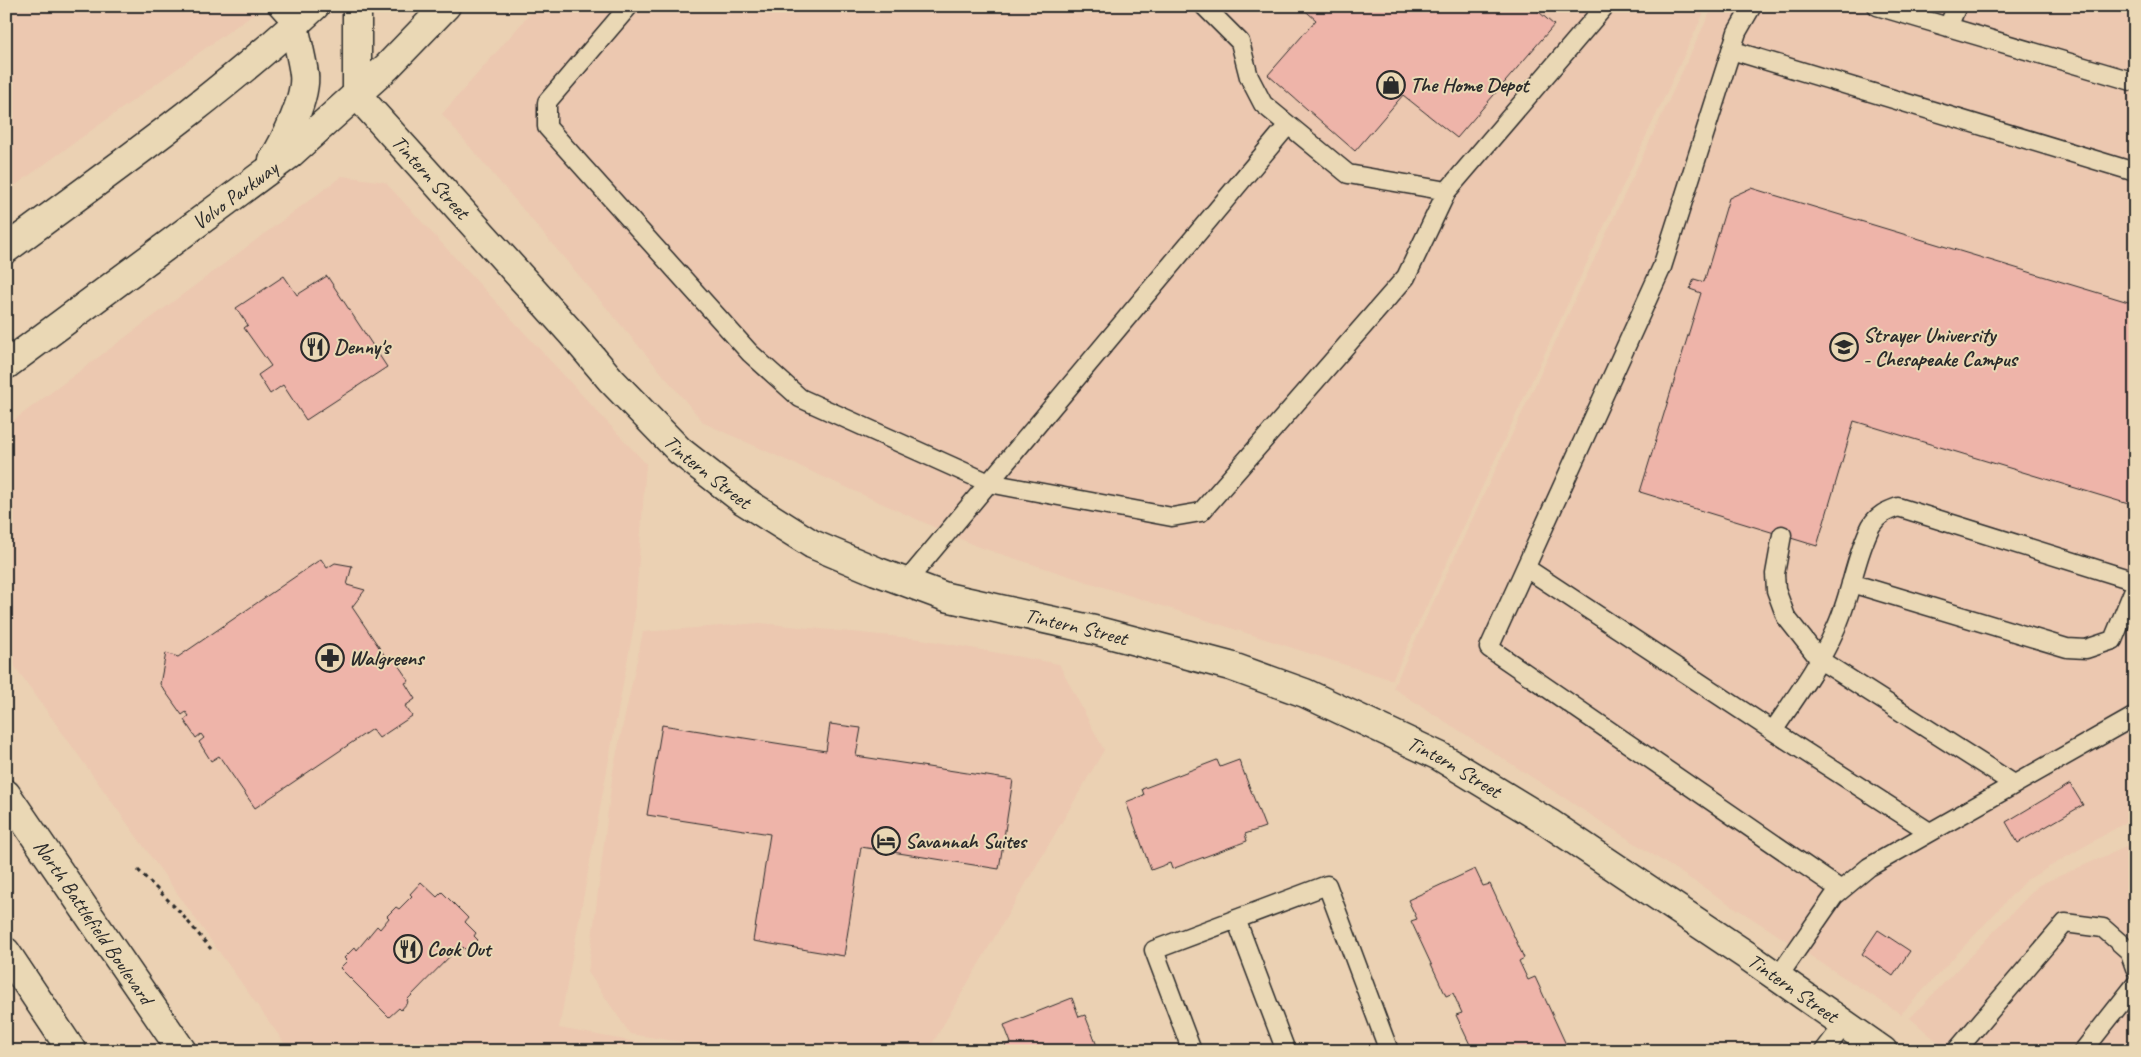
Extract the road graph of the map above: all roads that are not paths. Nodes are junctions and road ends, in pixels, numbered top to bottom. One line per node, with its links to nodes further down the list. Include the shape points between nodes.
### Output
1 (315, 6): 10 (street)
2 (357, 6): 14 (street)
3 (446, 6): 14 (street, Volvo Parkway)
4 (629, 6): 21 (lane, via 546,102 547,127 750,354 800,398)
5 (1204, 6): 15 (lane, via 1240,42 1249,77 1263,104)
6 (1605, 6): 18 (lane)
7 (1752, 6): 12 (lane, via 1737,32)
8 (1877, 6): 11 (lane)
9 (1956, 6): 11 (lane)
10 (285, 16): 17 (street, via 305,76 302,96 287,139); 19 (street, via 229,81 143,150)
11 (1948, 27): 13 (lane)
12 (1732, 50): 16 (lane); 23 (lane, via 1662,267)
13 (2135, 82)
14 (357, 95): 17 (street, Volvo Parkway); 25 (street, Tintern Street, via 611,380 680,451 744,501 812,544)
15 (1288, 124): 18 (lane, via 1348,174); 21 (lane)
16 (2135, 172)
17 (264, 174): 20 (street, Volvo Parkway)
18 (1447, 191): 21 (lane, via 1406,277 1201,512 1172,517)
19 (6, 249)
20 (6, 365)
21 (989, 483): 25 (lane)
22 (1782, 535): 28 (lane, via 1776,590 1786,617)
23 (1526, 568): 30 (lane); 34 (lane, via 1489,648)
24 (2135, 581): 26 (lane, via 1898,507 1883,512 1872,524)
25 (906, 582): 38 (street, Tintern Street, via 946,597 1094,630 1230,666 1305,693 1439,756 1549,823)
26 (1851, 583): 27 (lane, via 2067,648 2086,649 2113,640); 28 (lane, via 1836,629)
27 (2135, 587)
28 (1820, 660): 30 (lane); 31 (lane)
29 (2135, 716): 31 (lane)
30 (1773, 731): 33 (lane)
31 (2014, 784): 33 (lane)
32 (6, 794): 42 (street, North Battlefield Boulevard)
33 (1928, 831): 34 (lane, via 1869,867)
34 (1841, 890): 38 (lane)
35 (1236, 919): 43 (lane, via 1154,950); 44 (lane); 45 (lane, via 1327,885)
36 (6, 952): 41 (street)
37 (2135, 968): 48 (lane, via 2129,951 2103,928 2065,923)
38 (1778, 977): 40 (street, Tintern Street)
39 (2135, 985): 49 (lane)
40 (1845, 1023): 46 (lane); 47 (street, Tintern Street)
41 (72, 1051)
42 (182, 1051)
43 (1192, 1051)
44 (1286, 1051)
45 (1389, 1051)
46 (1824, 1051)
47 (1883, 1051)
48 (1956, 1051)
49 (2083, 1051)

